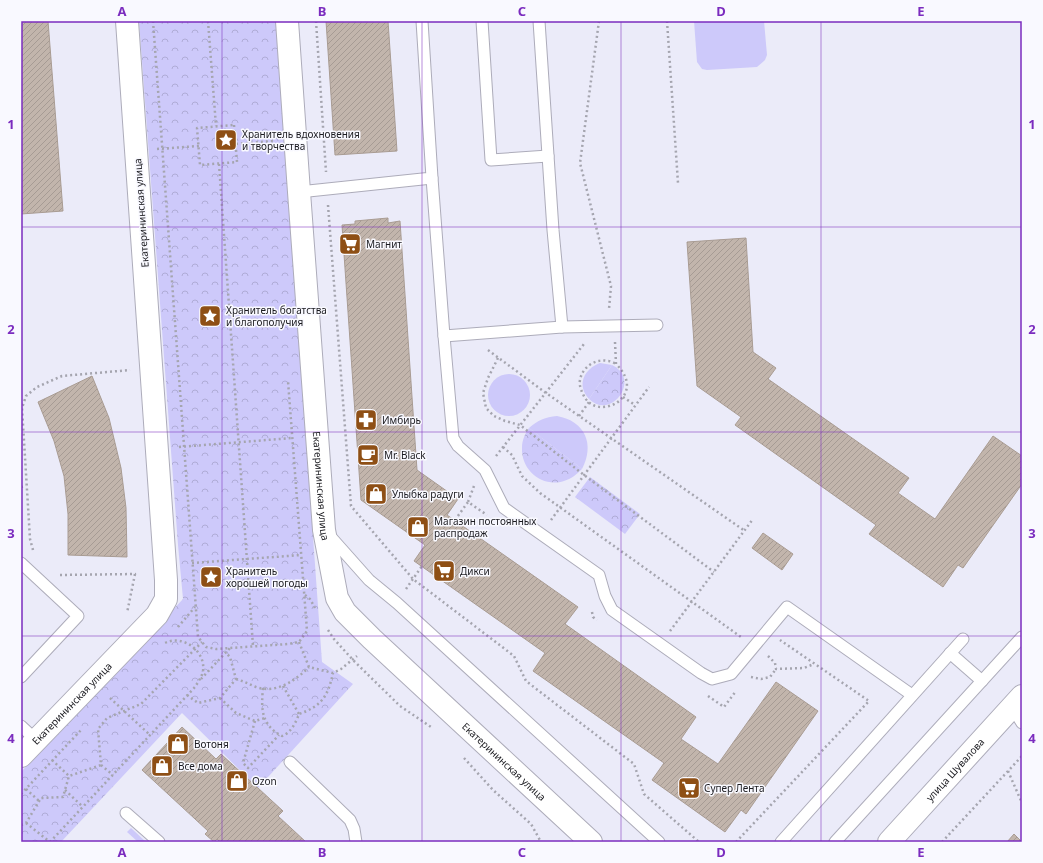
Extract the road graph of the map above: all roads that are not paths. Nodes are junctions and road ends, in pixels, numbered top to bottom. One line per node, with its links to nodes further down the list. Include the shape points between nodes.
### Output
1 (127, 21): 21 (street, Екатерининская улица, via 166,599 157,615)
2 (287, 21): 8 (street, Екатерининская улица)
3 (422, 21): 7 (lane)
4 (482, 21): 6 (lane, via 491,160)
5 (539, 21): 6 (lane)
6 (548, 156): 10 (lane)
7 (432, 178): 8 (lane); 11 (lane)
8 (298, 192): 12 (street, Екатерининская улица)
9 (657, 325): 10 (lane)
10 (562, 327): 11 (lane)
11 (444, 336): 19 (lane, via 453,438 458,446 485,470 504,508 599,576 612,610 712,679 731,674 787,607)
12 (324, 530): 27 (street, Екатерининская улица, via 337,598 345,612); 28 (lane, via 369,580)
13 (21, 563): 17 (lane, via 78,616)
14 (1022, 637): 18 (lane)
15 (963, 639): 16 (lane)
16 (950, 653): 18 (lane); 19 (lane)
17 (21, 677)
18 (982, 680): 30 (lane)
19 (912, 695): 29 (lane)
20 (1019, 709): 31 (street, улица Шувалова)
21 (29, 733): 22 (street, Екатерининская улица)
22 (21, 756)
23 (290, 762): 26 (lane, via 350,820)
24 (126, 813): 25 (lane)
25 (159, 842)
26 (356, 842)
27 (591, 842)
28 (659, 842)
29 (781, 842)
30 (835, 842)
31 (889, 842)

